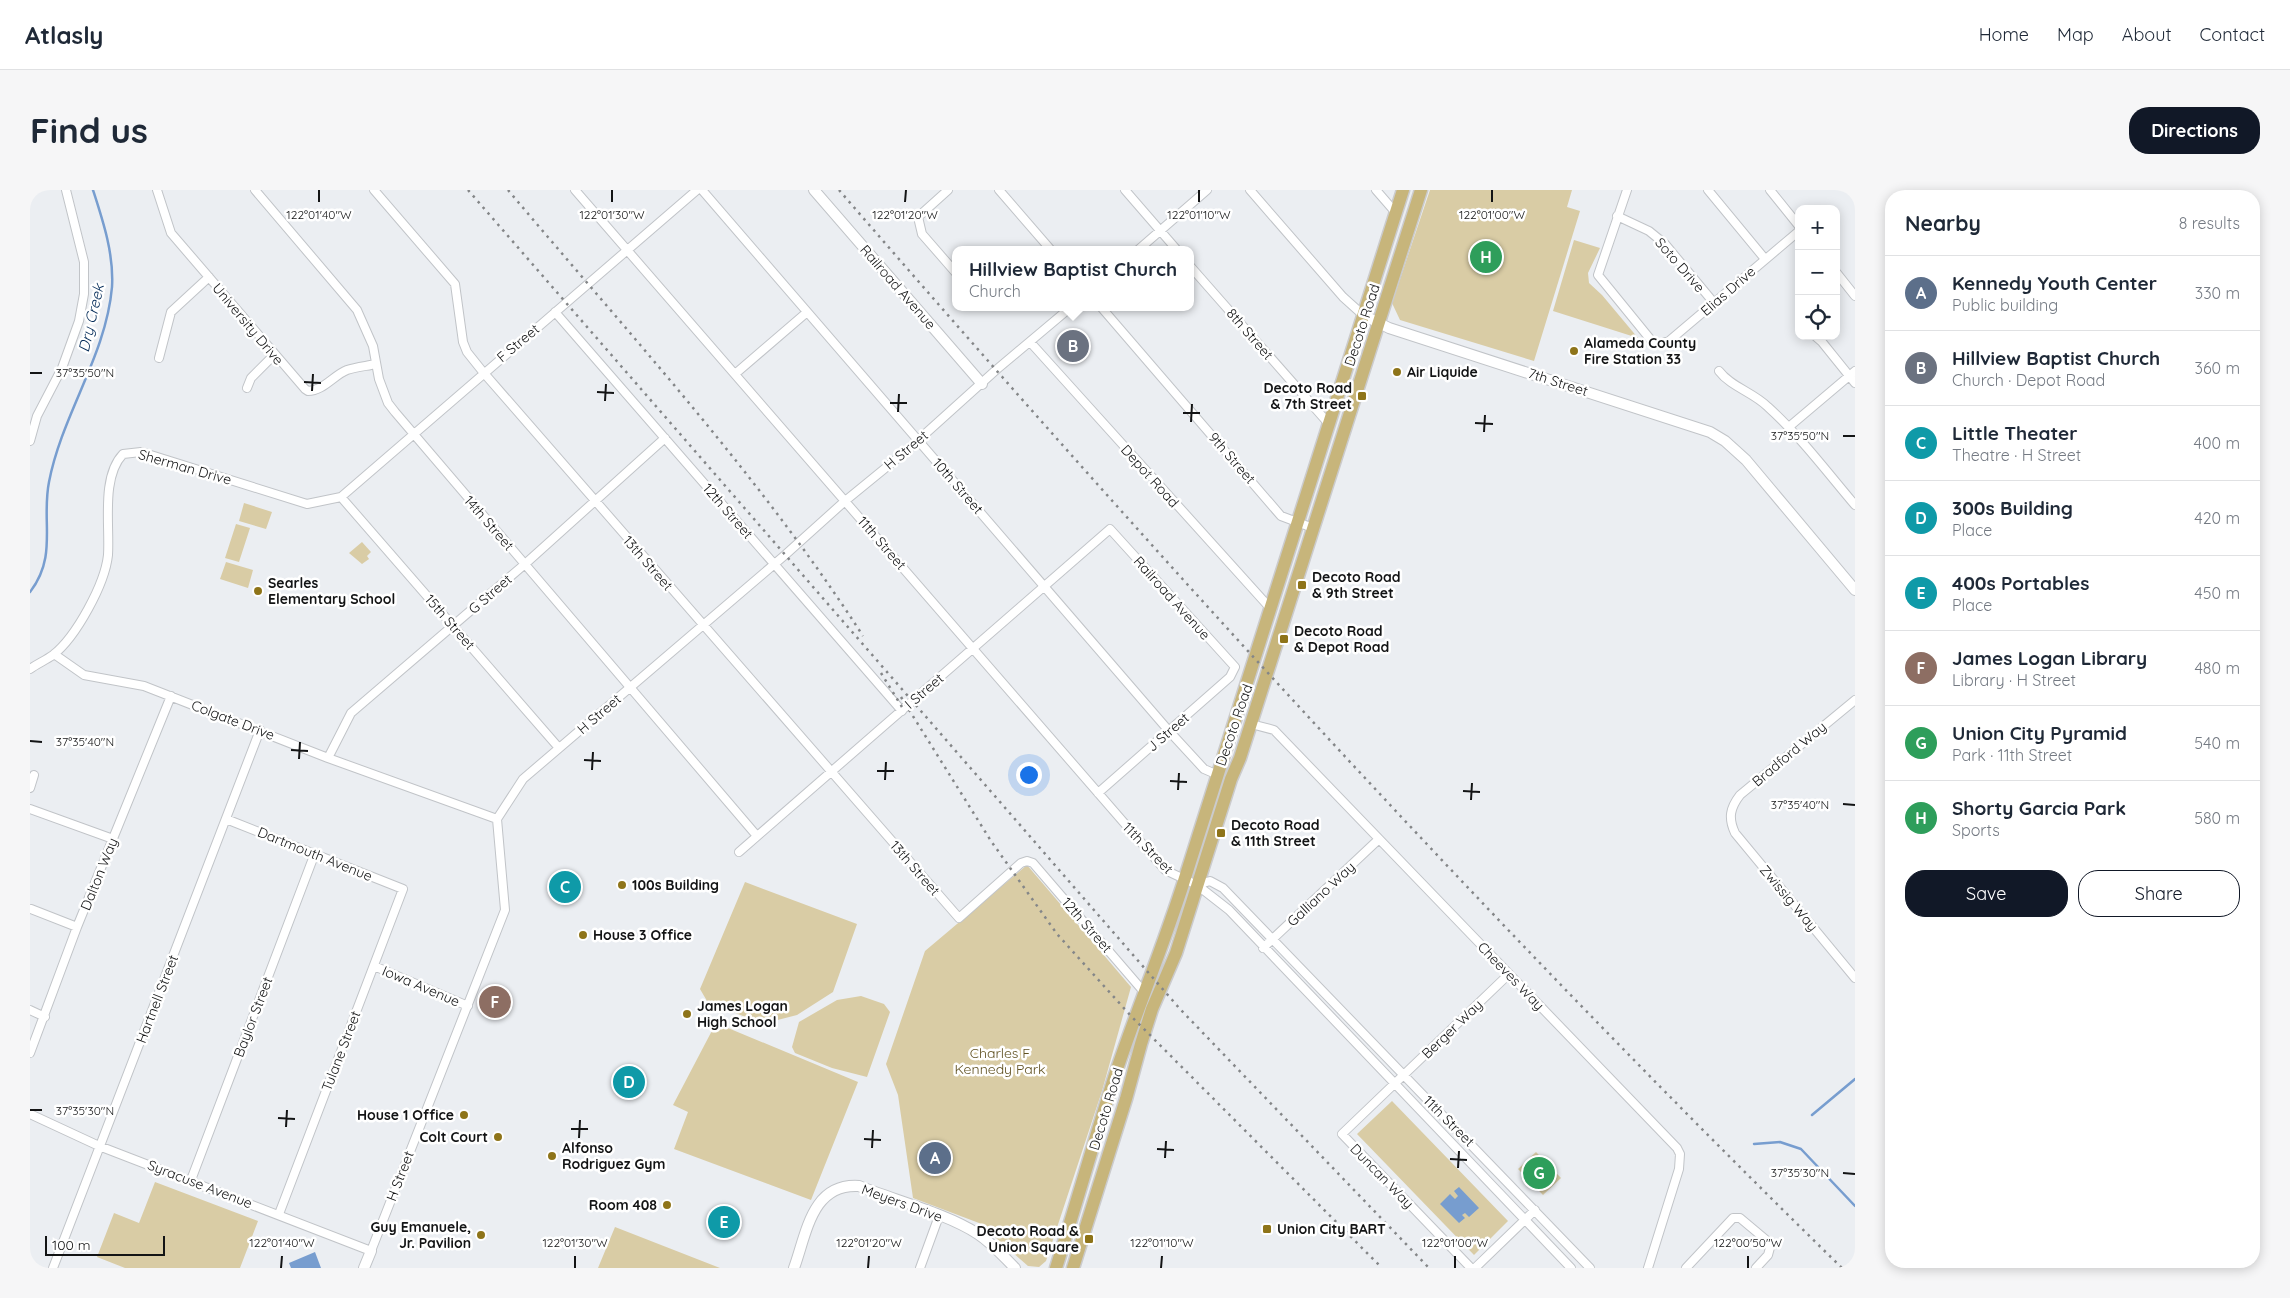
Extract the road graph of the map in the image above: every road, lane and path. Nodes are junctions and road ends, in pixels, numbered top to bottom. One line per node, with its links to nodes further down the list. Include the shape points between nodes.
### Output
1 (66, 190): 59 (street, via 84,262 84,294 79,321 62,368 37,416)
2 (157, 190): 32 (street, University Drive, via 171,233)
3 (255, 190): 46 (street, 14th Street, via 357,310 373,346)
4 (374, 190): 48 (street, 13th Street, via 455,284 462,342)
5 (575, 190): 28 (street, 11th Street)
6 (696, 190): 28 (street, F Street)
7 (702, 190): 39 (street, 10th Street)
8 (814, 190): 52 (street, Railroad Avenue)
9 (948, 190): 30 (street, via 918,217 922,234)
10 (1000, 190): 25 (street)
11 (1125, 190): 23 (street)
12 (1207, 190): 23 (street)
13 (1250, 190): 40 (street, 7th Street, via 1343,297)
14 (1376, 190): 20 (street)
15 (1403, 190): 20 (main road, Decoto Road)
16 (1421, 190): 41 (main road, Decoto Road)
17 (1627, 190): 21 (street)
18 (1708, 190): 29 (street)
19 (1770, 190): 22 (street)
20 (1396, 213): 40 (main road, Decoto Road)
21 (1617, 216): 35 (street, Soto Drive, via 1649,231 1665,244); 35 (street, Elias Drive, via 1598,275 1656,345 1669,341)
22 (1795, 221)
23 (1160, 230): 26 (street); 27 (street)
24 (1795, 234): 29 (street, Elias Drive)
25 (1048, 246)
26 (1142, 246)
27 (1174, 246)
28 (627, 250): 38 (street, F Street); 49 (street, 11th Street)
29 (1765, 259): 35 (street, Elias Drive)
30 (952, 268)
31 (1194, 271): 54 (street, 8th Street)
32 (209, 277): 44 (street, University Drive); 45 (street, via 171,312)
33 (1840, 277): 34 (street)
34 (1855, 296)
35 (1714, 303)
36 (1067, 311): 43 (street, H Street)
37 (1104, 311): 64 (street, 9th Street, via 1282,516)
38 (555, 312): 48 (street, F Street); 57 (street, 12th Street)
39 (806, 313): 49 (street); 58 (street, 10th Street)
40 (1363, 315): 41 (street, 7th Street); 54 (main road, Decoto Road)
41 (1378, 324): 65 (main road, Decoto Road); 70 (street, 7th Street, via 1710,432 1725,440 1746,460)
42 (1820, 340): 50 (street)
43 (1031, 343): 52 (street, H Street); 71 (street, Depot Road)
44 (274, 355): 46 (street, University Drive, via 308,391 318,389 348,370); 53 (street)
45 (159, 358)
46 (376, 364): 56 (street, 14th Street, via 388,403)
47 (1718, 371): 55 (street, via 1758,398)
48 (483, 372): 56 (street, F Street); 62 (street, 13th Street)
49 (736, 374): 61 (street, 11th Street)
50 (1852, 374): 51 (street); 55 (street)
51 (1855, 383)
52 (982, 384): 58 (street, H Street)
53 (247, 388)
54 (1329, 424): 64 (main road, Decoto Road)
55 (1790, 426): 63 (street)
56 (412, 434): 60 (street, F Street); 67 (street, 14th Street)
57 (665, 438): 62 (street, G Street); 68 (street, 12th Street)
58 (919, 440): 61 (street, H Street); 69 (street, 10th Street)
59 (30, 441)
60 (341, 497): 73 (street, 15th Street); 75 (street, Sherman Drive, via 307,504 141,452 123,454 115,462 109,488 107,557 94,599)
61 (844, 500): 68 (street, H Street); 74 (street, 11th Street)
62 (594, 501): 67 (street, G Street); 72 (street, 13th Street)
63 (1855, 505)
64 (1298, 523): 65 (street, 9th Street); 71 (main road, Decoto Road)
65 (1313, 528): 82 (main road, Decoto Road)
66 (1110, 529): 69 (street, I Street); 76 (street, Railroad Avenue)
67 (525, 564): 73 (street, G Street); 78 (street, 14th Street)
68 (774, 564): 72 (street, H Street); 81 (street, 12th Street)
69 (1045, 586): 74 (street, I Street); 84 (street, 10th Street)
70 (1855, 590)
71 (1271, 609): 89 (main road, Decoto Road)
72 (703, 625): 78 (street, H Street); 87 (street, 13th Street)
73 (453, 626): 85 (street, 15th Street); 86 (street, G Street, via 351,713)
74 (973, 649): 81 (street, I Street); 91 (street, 11th Street)
75 (54, 654): 77 (street, Sherman Drive); 79 (street, Colgate Drive, via 84,675 144,686)
76 (1235, 667): 84 (street, J Street, via 1230,677)
77 (30, 669)
78 (630, 687): 85 (street, H Street); 96 (street, 14th Street)
79 (171, 696): 83 (street, Colgate Drive); 97 (street, Dalton Way)
80 (1855, 700): 93 (street, Bradford Way, via 1740,795)
81 (902, 711): 87 (street, I Street)
82 (1251, 724): 98 (street, Cheeves Way, via 1274,730); 103 (main road, Decoto Road)
83 (260, 730): 86 (street, Colgate Drive); 94 (street, Hartnell Street)
84 (1169, 731): 89 (street, 10th Street, via 1204,769); 91 (street, J Street)
85 (559, 748): 95 (street, H Street, via 523,779)
86 (328, 758): 95 (street, Colgate Drive)
87 (831, 773): 96 (street, I Street); 101 (street, 13th Street, via 959,918)
88 (34, 775): 90 (street)
89 (1218, 775): 102 (main road, Decoto Road)
90 (30, 788)
91 (1098, 793): 102 (street, 11th Street, via 1165,870)
92 (30, 809): 97 (street)
93 (1730, 814): 111 (street, Zwissig Way, via 1736,836)
94 (226, 818): 100 (street, Dartmouth Avenue); 120 (street, Hartnell Street)
95 (497, 819): 113 (street, H Street, via 505,910)
96 (757, 836): 99 (street, I Street)
97 (113, 839): 106 (street, Dalton Way)
98 (1379, 839): 107 (street, Galliano Way); 110 (street, Cheeves Way)
99 (739, 852)
100 (315, 854): 104 (street, Dartmouth Avenue); 121 (street, Baylor Street)
101 (1027, 861): 112 (street, 12th Street, via 1033,863)
102 (1184, 881): 103 (street, 11th Street); 112 (main road, Decoto Road)
103 (1197, 885): 107 (street, 11th Street, via 1210,881 1223,888); 108 (street, 11th Street, via 1229,910); 133 (main road, Decoto Road, via 1176,953 1152,1009)
104 (403, 889): 109 (street, Tulane Street)
105 (31, 909): 106 (street)
106 (77, 927): 115 (street, Dalton Way)
107 (1273, 939): 108 (street, Galliano Way); 117 (street, 11th Street)
108 (1263, 948): 118 (street, 11th Street)
109 (374, 966): 113 (street, Iowa Avenue); 123 (street, Tulane Street)
110 (1509, 974): 117 (street, Berger Way); 137 (street, Cheeves Way, via 1679,1150 1678,1169)
111 (1855, 978)
112 (1144, 992): 132 (main road, Decoto Road)
113 (468, 1006): 126 (street, H Street)
114 (30, 1010): 115 (street)
115 (45, 1017): 116 (street, Dalton Way)
116 (30, 1054)
117 (1404, 1075): 118 (street, Berger Way); 122 (street, 11th Street)
118 (1394, 1084): 125 (street, 11th Street); 134 (street, Duncan Way, via 1342,1134)
119 (30, 1114): 120 (street, Syracuse Avenue)
120 (100, 1146): 121 (street, Syracuse Avenue); 127 (street, Hartnell Street)
121 (191, 1180): 123 (street, Syracuse Avenue)
122 (1535, 1210): 125 (street, Duncan Way); 136 (street, 11th Street)
123 (279, 1214): 126 (street, Syracuse Avenue)
124 (939, 1216): 129 (street, Meyers Drive, via 859,1186 840,1186 829,1192 817,1207); 130 (street); 131 (street, Meyers Drive, via 976,1232)
125 (1525, 1220): 134 (street, Duncan Way); 135 (street, 11th Street)
126 (371, 1251): 128 (street, H Street)
127 (53, 1268)
128 (364, 1268)
129 (794, 1268)
130 (920, 1268)
131 (1015, 1268)
132 (1056, 1268)
133 (1073, 1268)
134 (1473, 1268)
135 (1571, 1268)
136 (1590, 1268)
137 (1648, 1268)
138 (1686, 1268): 139 (street, via 1733,1218 1740,1218 1771,1244 1772,1248)
139 (1756, 1268)

